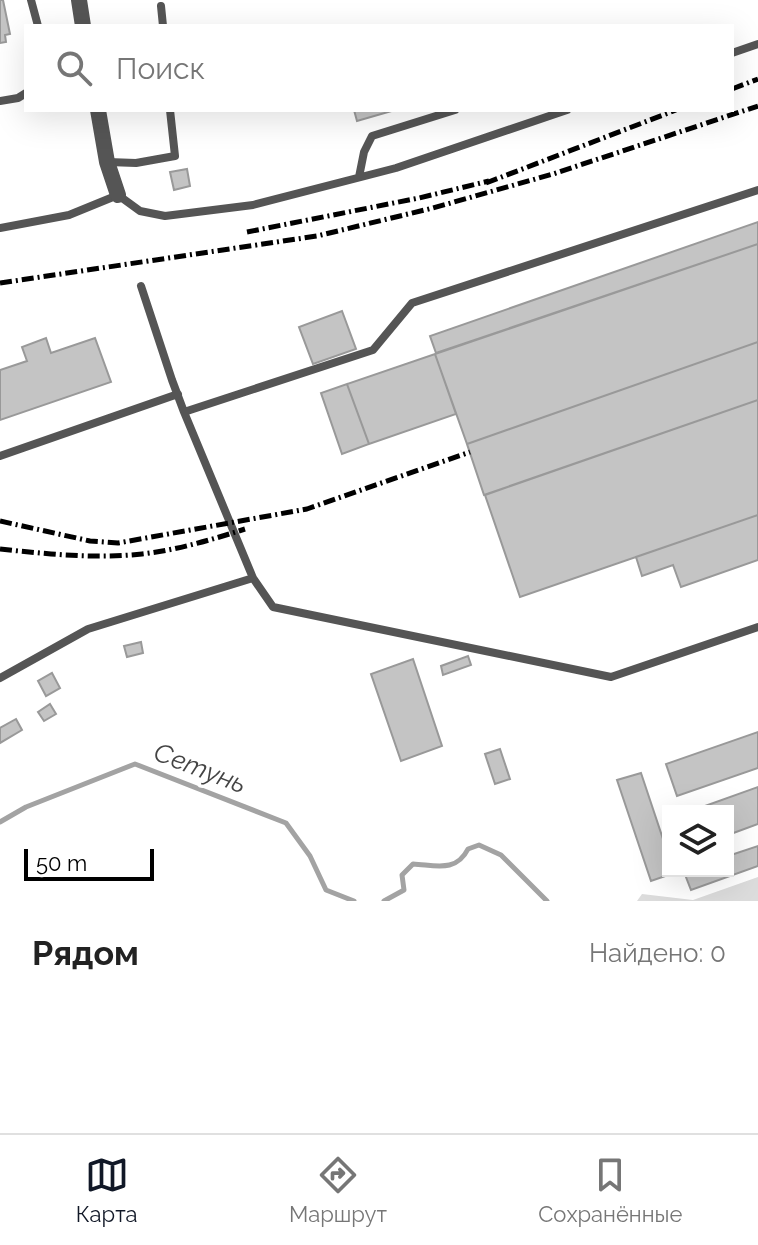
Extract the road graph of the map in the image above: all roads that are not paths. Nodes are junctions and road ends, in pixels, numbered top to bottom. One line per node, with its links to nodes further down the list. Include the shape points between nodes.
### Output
1 (31, 0): 4 (lane)
2 (79, 0): 5 (street)
3 (161, 6): 6 (lane)
4 (37, 24)
5 (83, 24)
6 (163, 24)
7 (758, 44): 8 (lane)
8 (734, 52)
9 (24, 94): 10 (lane)
10 (0, 101)
11 (98, 112): 15 (street)
12 (170, 112): 15 (lane, via 175,156)
13 (449, 112): 16 (lane, via 372,136)
14 (561, 112): 16 (lane)
15 (107, 162): 18 (street)
16 (359, 177): 18 (lane, via 253,205 165,216 140,211)
17 (758, 190): 22 (lane, via 412,303 373,350)
18 (118, 195): 19 (lane, via 69,215)
19 (0, 228)
20 (141, 286): 21 (lane)
21 (178, 394): 22 (lane); 23 (lane)
22 (184, 412): 24 (lane)
23 (0, 456)
24 (253, 578): 25 (lane, via 273,607 611,677); 26 (lane, via 88,629)
25 (758, 627)
26 (0, 678)

